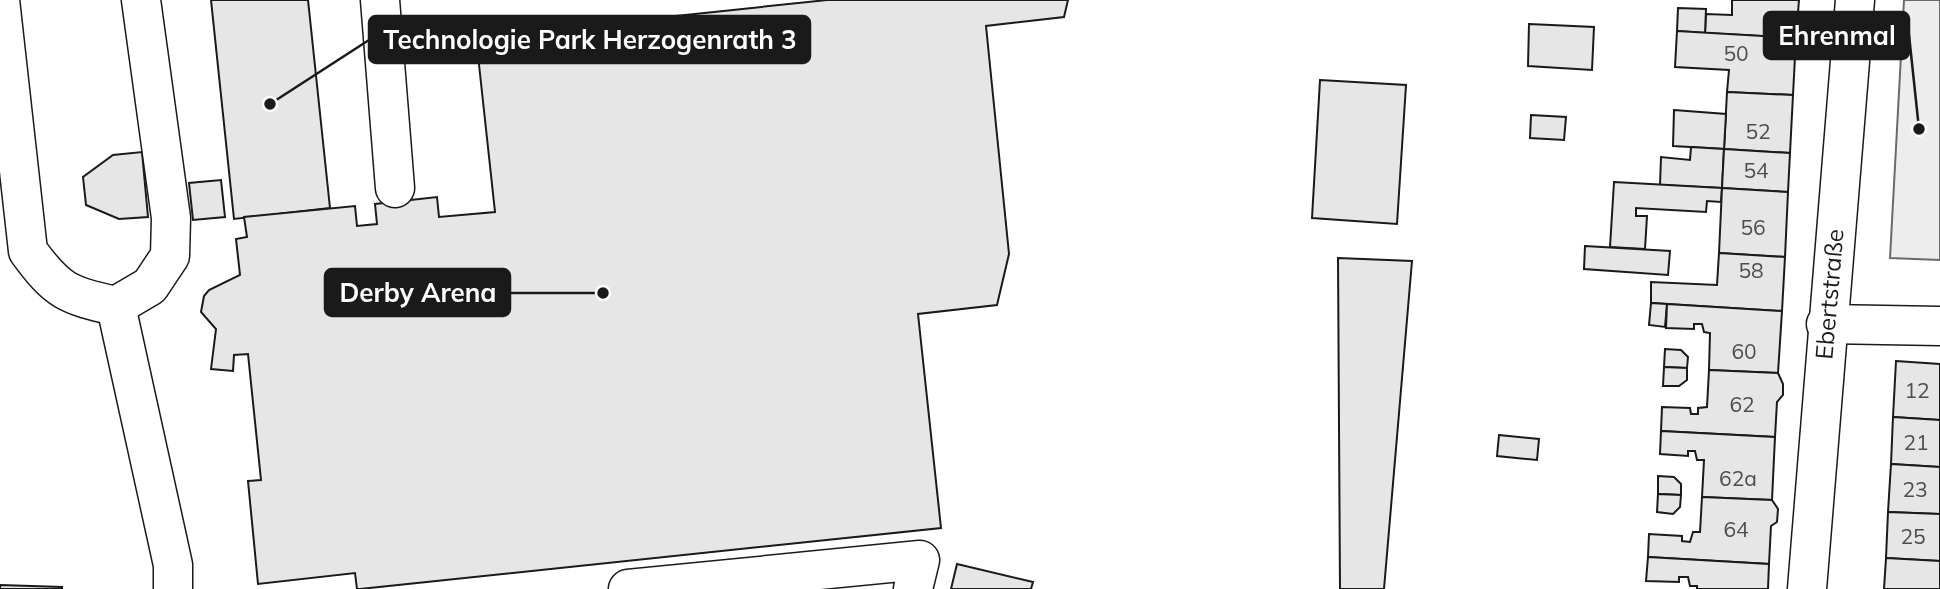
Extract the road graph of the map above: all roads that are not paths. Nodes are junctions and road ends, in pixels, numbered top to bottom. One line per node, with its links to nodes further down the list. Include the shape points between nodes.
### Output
1 (0, 0): 6 (street, via 28,251 51,282 83,298)
2 (141, 0): 6 (street, via 171,218 170,257 150,286)
3 (380, 0): 5 (street)
4 (1855, 0): 7 (street, Ebertstraße)
5 (395, 188)
6 (116, 306): 9 (street, via 173,565)
7 (1826, 324): 8 (street); 12 (street, Ebertstraße)
8 (1940, 326)
9 (173, 589)
10 (628, 589): 11 (street, via 920,560)
11 (913, 589)
12 (1807, 589)

